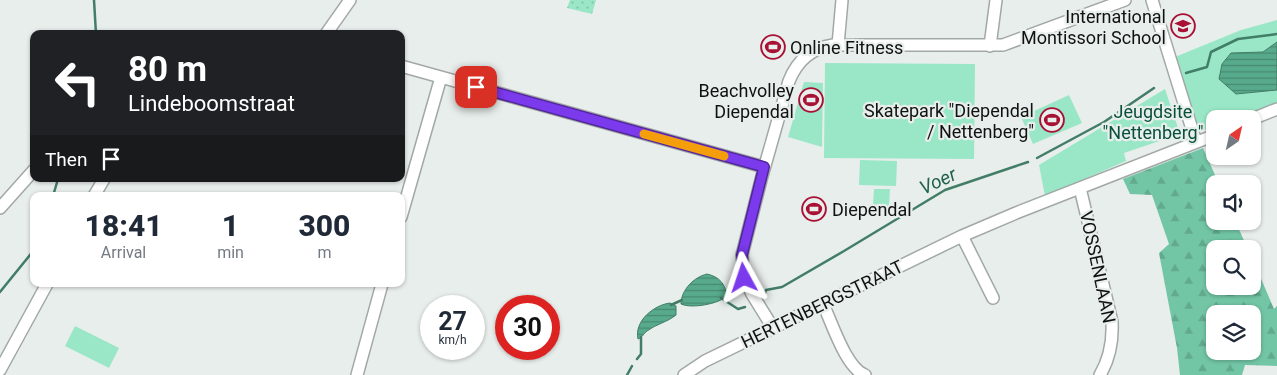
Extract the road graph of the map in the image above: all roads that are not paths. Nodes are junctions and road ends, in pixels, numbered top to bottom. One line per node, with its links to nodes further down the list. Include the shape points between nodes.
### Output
1 (350, 0): 6 (street)
2 (842, 0): 7 (street)
3 (996, 0): 8 (street)
4 (1125, 0): 8 (street, via 1003,45)
5 (1152, 0): 14 (street)
6 (329, 30)
7 (838, 45): 8 (street); 15 (street, via 826,46 807,55 793,71)
8 (990, 46)
9 (405, 67): 10 (street)
10 (441, 77): 15 (street); 18 (street)
11 (1277, 109): 12 (street)
12 (1261, 116)
13 (1206, 138): 14 (street, HERTENBERGSTRAAT)
14 (1196, 142): 17 (street, HERTENBERGSTRAAT)
15 (764, 167): 25 (street, via 742,263 744,278)
16 (30, 174): 19 (street)
17 (1080, 188): 20 (street, HERTENBERGSTRAAT); 30 (street, VOSSENLAAN, via 1112,322 1110,354)
18 (405, 203)
19 (0, 208)
20 (962, 236): 23 (street); 24 (street, HERTENBERGSTRAAT)
21 (45, 287): 26 (street)
22 (381, 287): 27 (street)
23 (993, 298)
24 (823, 304): 25 (street, HERTENBERGSTRAAT); 29 (street, via 850,363)
25 (773, 328): 28 (street, HERTENBERGSTRAAT, via 705,361)
26 (0, 370)
27 (356, 375)
28 (684, 375)
29 (865, 375)
30 (1100, 375)

